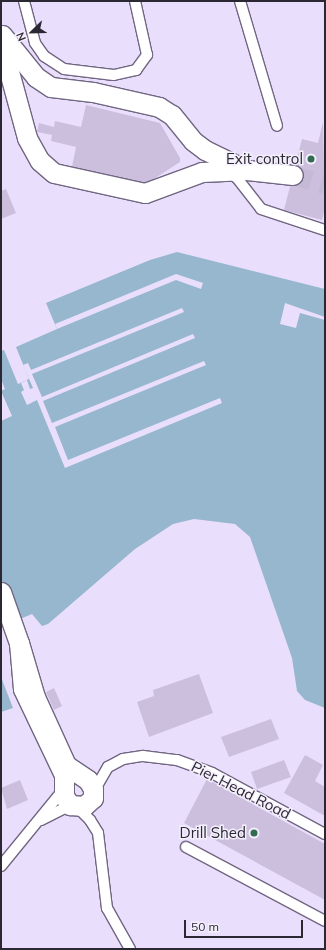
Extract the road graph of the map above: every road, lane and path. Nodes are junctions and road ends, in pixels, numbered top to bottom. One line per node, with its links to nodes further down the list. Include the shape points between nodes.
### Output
1 (24, 1): 2 (lane, via 36,43 48,60 64,69 114,75 136,70 147,54)
2 (135, 1)
3 (240, 1): 6 (lane)
4 (1, 34): 7 (street, via 36,77 51,87 93,92 159,106 172,115 193,141 205,150)
5 (1, 42): 8 (street, via 27,138 40,161 54,173 145,193 192,174)
6 (277, 126)
7 (247, 170): 8 (street); 9 (street)
8 (225, 171): 10 (lane, via 237,178 261,209)
9 (293, 175)
10 (325, 230)
11 (1, 592): 12 (street)
12 (19, 643): 14 (street, via 23,689 64,775); 15 (street, via 35,697 60,753 68,768)
13 (108, 767): 15 (lane, Pier Head Road); 15 (lane); 19 (lane, Pier Head Road, via 136,756 186,762 212,773)
14 (65, 786): 15 (street, via 72,779); 16 (street, via 65,799); 17 (lane)
15 (90, 788): 16 (street, via 86,805); 18 (lane)
16 (75, 807): 17 (lane, via 62,807); 18 (lane, via 87,816)
17 (41, 820): 21 (lane)
18 (98, 833): 23 (lane, via 106,904 115,926)
19 (325, 834)
20 (186, 847): 22 (lane)
21 (1, 866)
22 (325, 922)
23 (130, 949)

